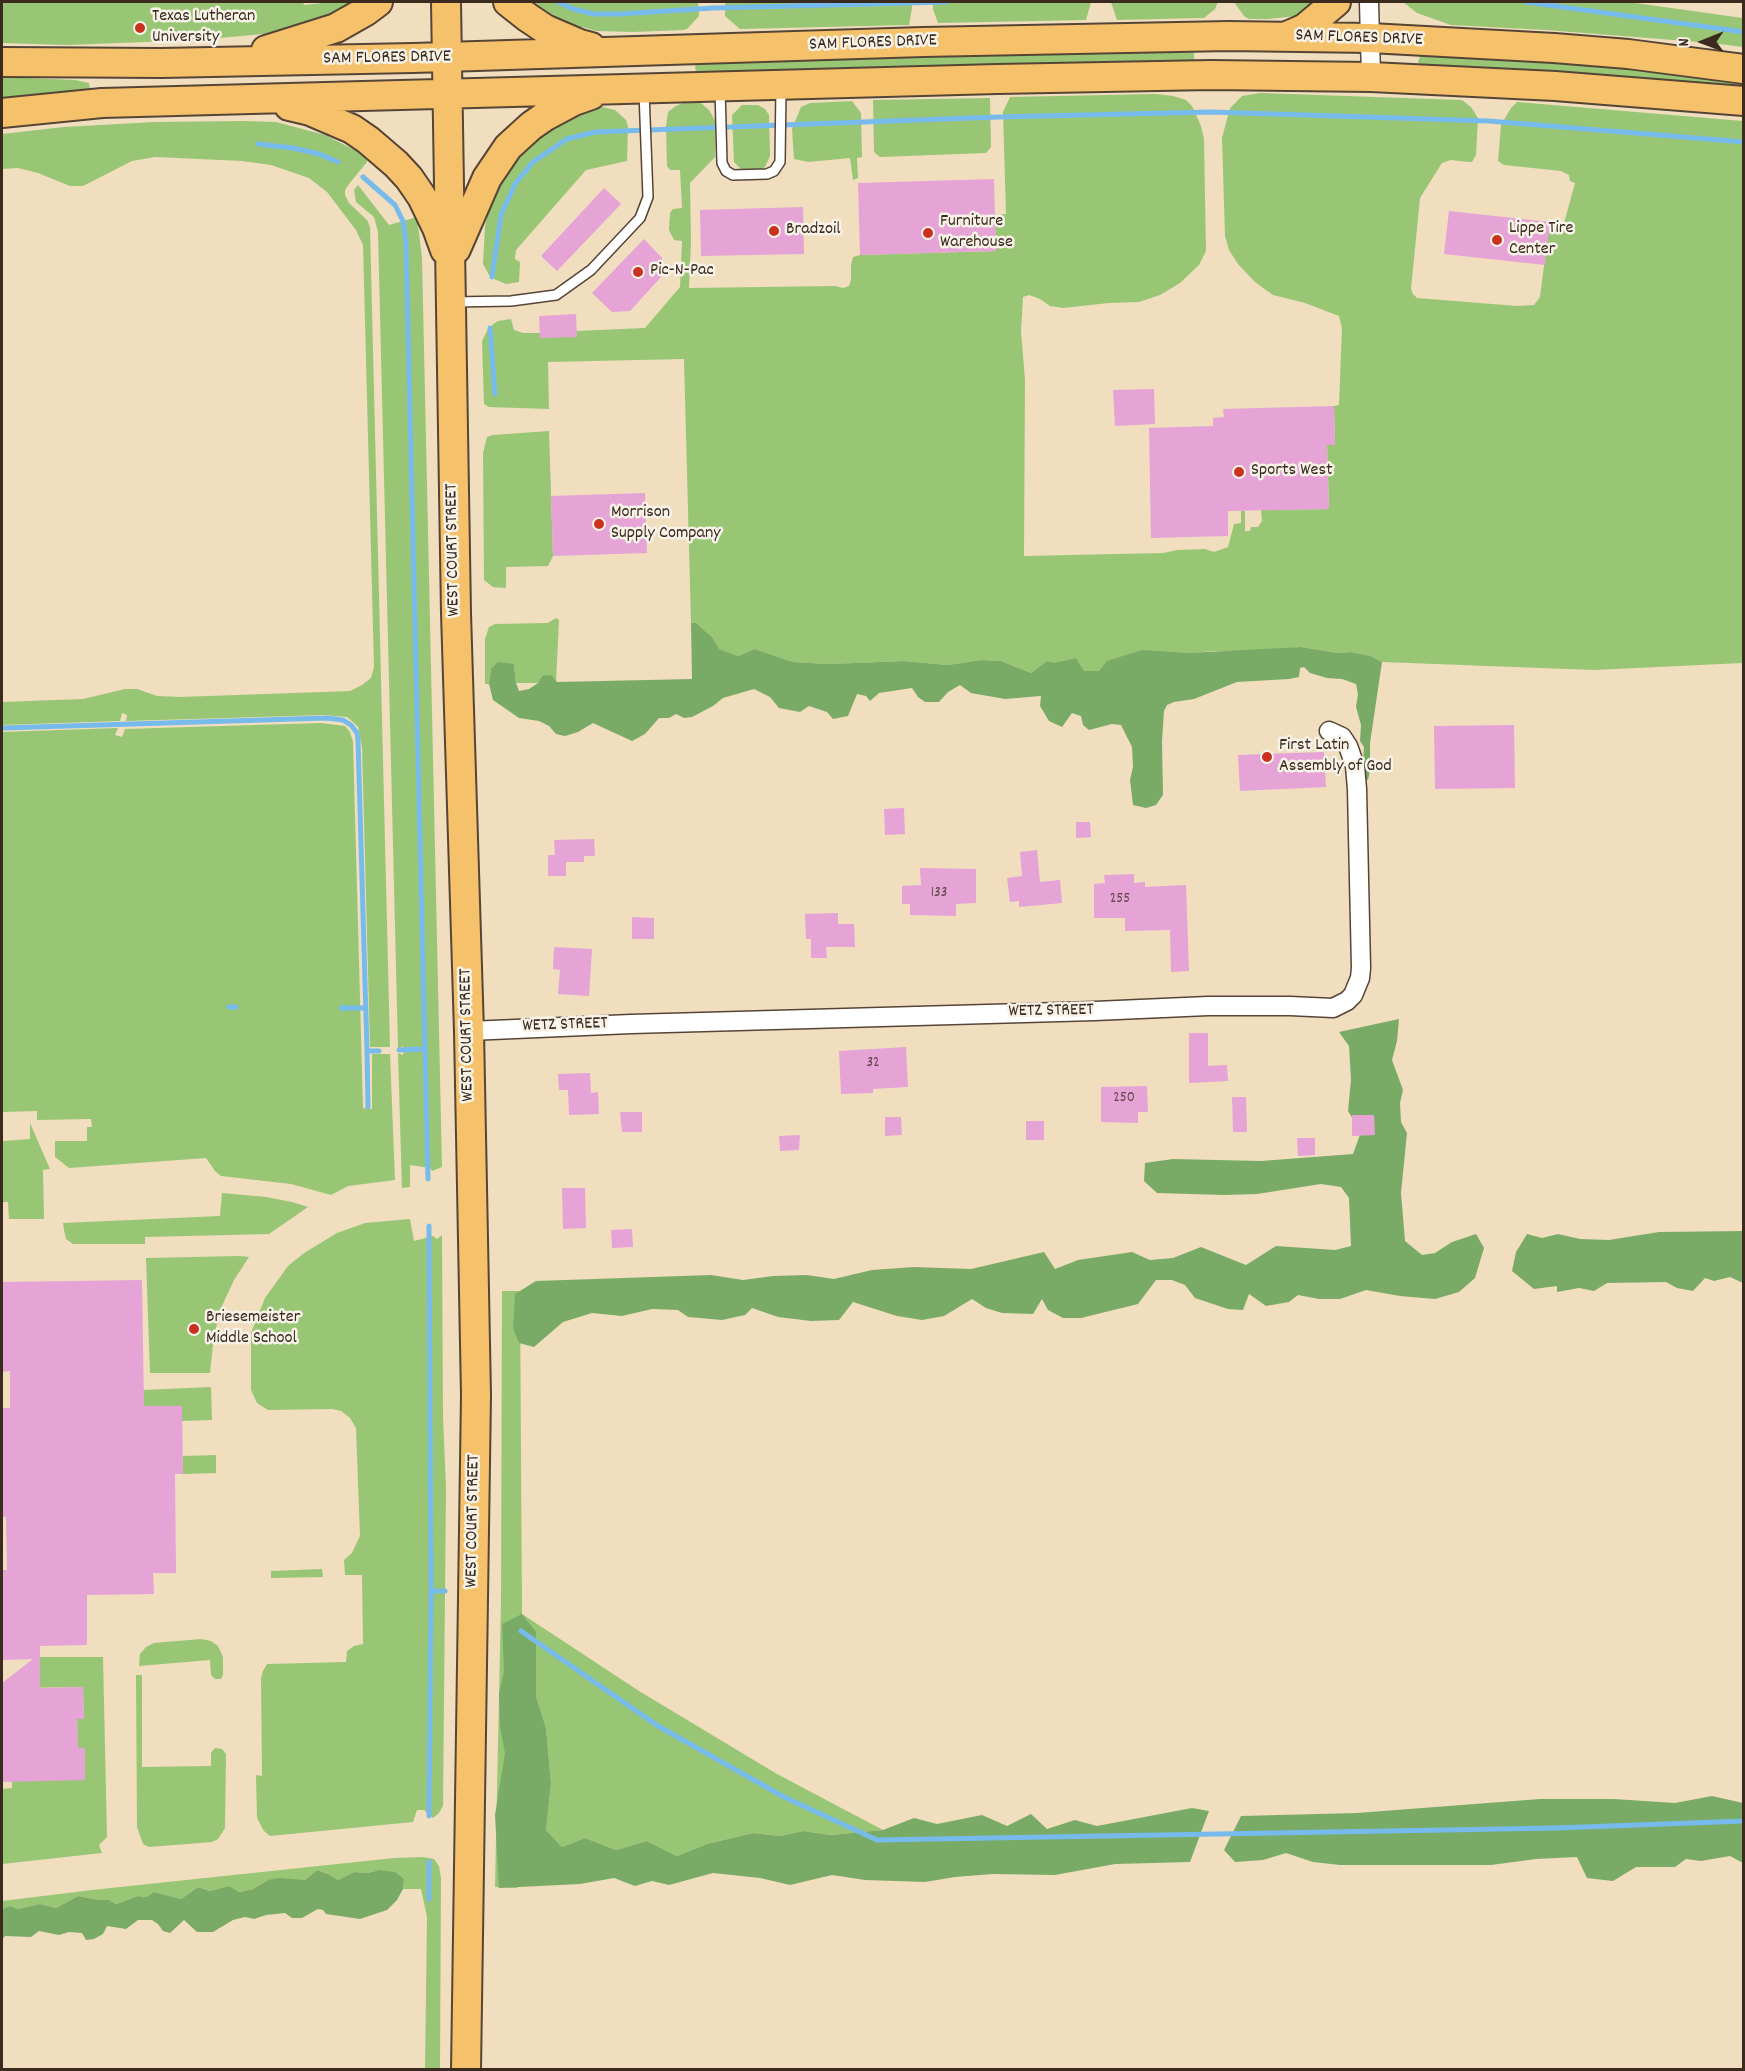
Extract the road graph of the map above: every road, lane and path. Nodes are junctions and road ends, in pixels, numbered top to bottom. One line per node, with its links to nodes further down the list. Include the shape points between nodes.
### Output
1 (378, 2): 11 (main road, via 351,21 317,36)
2 (446, 2): 9 (main road, WEST COURT STREET)
3 (508, 2): 8 (main road, via 564,37)
4 (1336, 2): 6 (main road, via 1305,28)
5 (1369, 2): 7 (street)
6 (1286, 36): 7 (main road, SAM FLORES DRIVE); 8 (main road, SAM FLORES DRIVE, via 1101,37)
7 (1370, 38): 12 (main road, SAM FLORES DRIVE, via 1628,54); 13 (street)
8 (617, 52): 9 (main road, SAM FLORES DRIVE)
9 (447, 58): 11 (main road, SAM FLORES DRIVE); 17 (main road, WEST COURT STREET)
10 (2, 62): 11 (main road, SAM FLORES DRIVE)
11 (206, 62)
12 (1743, 69)
13 (1371, 77): 14 (main road, SAM FLORES DRIVE, via 1178,75); 19 (main road, SAM FLORES DRIVE)
14 (781, 85): 15 (main road, SAM FLORES DRIVE); 15 (lane, via 780,162 767,174 733,175 722,163)
15 (720, 86): 16 (main road, SAM FLORES DRIVE)
16 (632, 88): 17 (main road, SAM FLORES DRIVE); 21 (main road, via 574,101 531,126 513,142 487,178); 22 (lane, via 648,197 640,218 591,270 556,295 511,301)
17 (448, 93): 18 (main road, SAM FLORES DRIVE); 21 (main road, WEST COURT STREET)
18 (257, 99): 20 (main road, SAM FLORES DRIVE, via 102,103); 21 (main road, via 332,120 382,151 410,178 422,197)
19 (1743, 101)
20 (2, 113)
21 (450, 265): 22 (main road, WEST COURT STREET)
22 (450, 302): 24 (main road, WEST COURT STREET)
23 (1329, 731): 24 (street, WETZ STREET, via 1348,746 1355,766 1361,968 1353,995 1334,1008 1208,1006)
24 (469, 1031): 25 (main road, WEST COURT STREET, via 476,1395)
25 (466, 2070)

